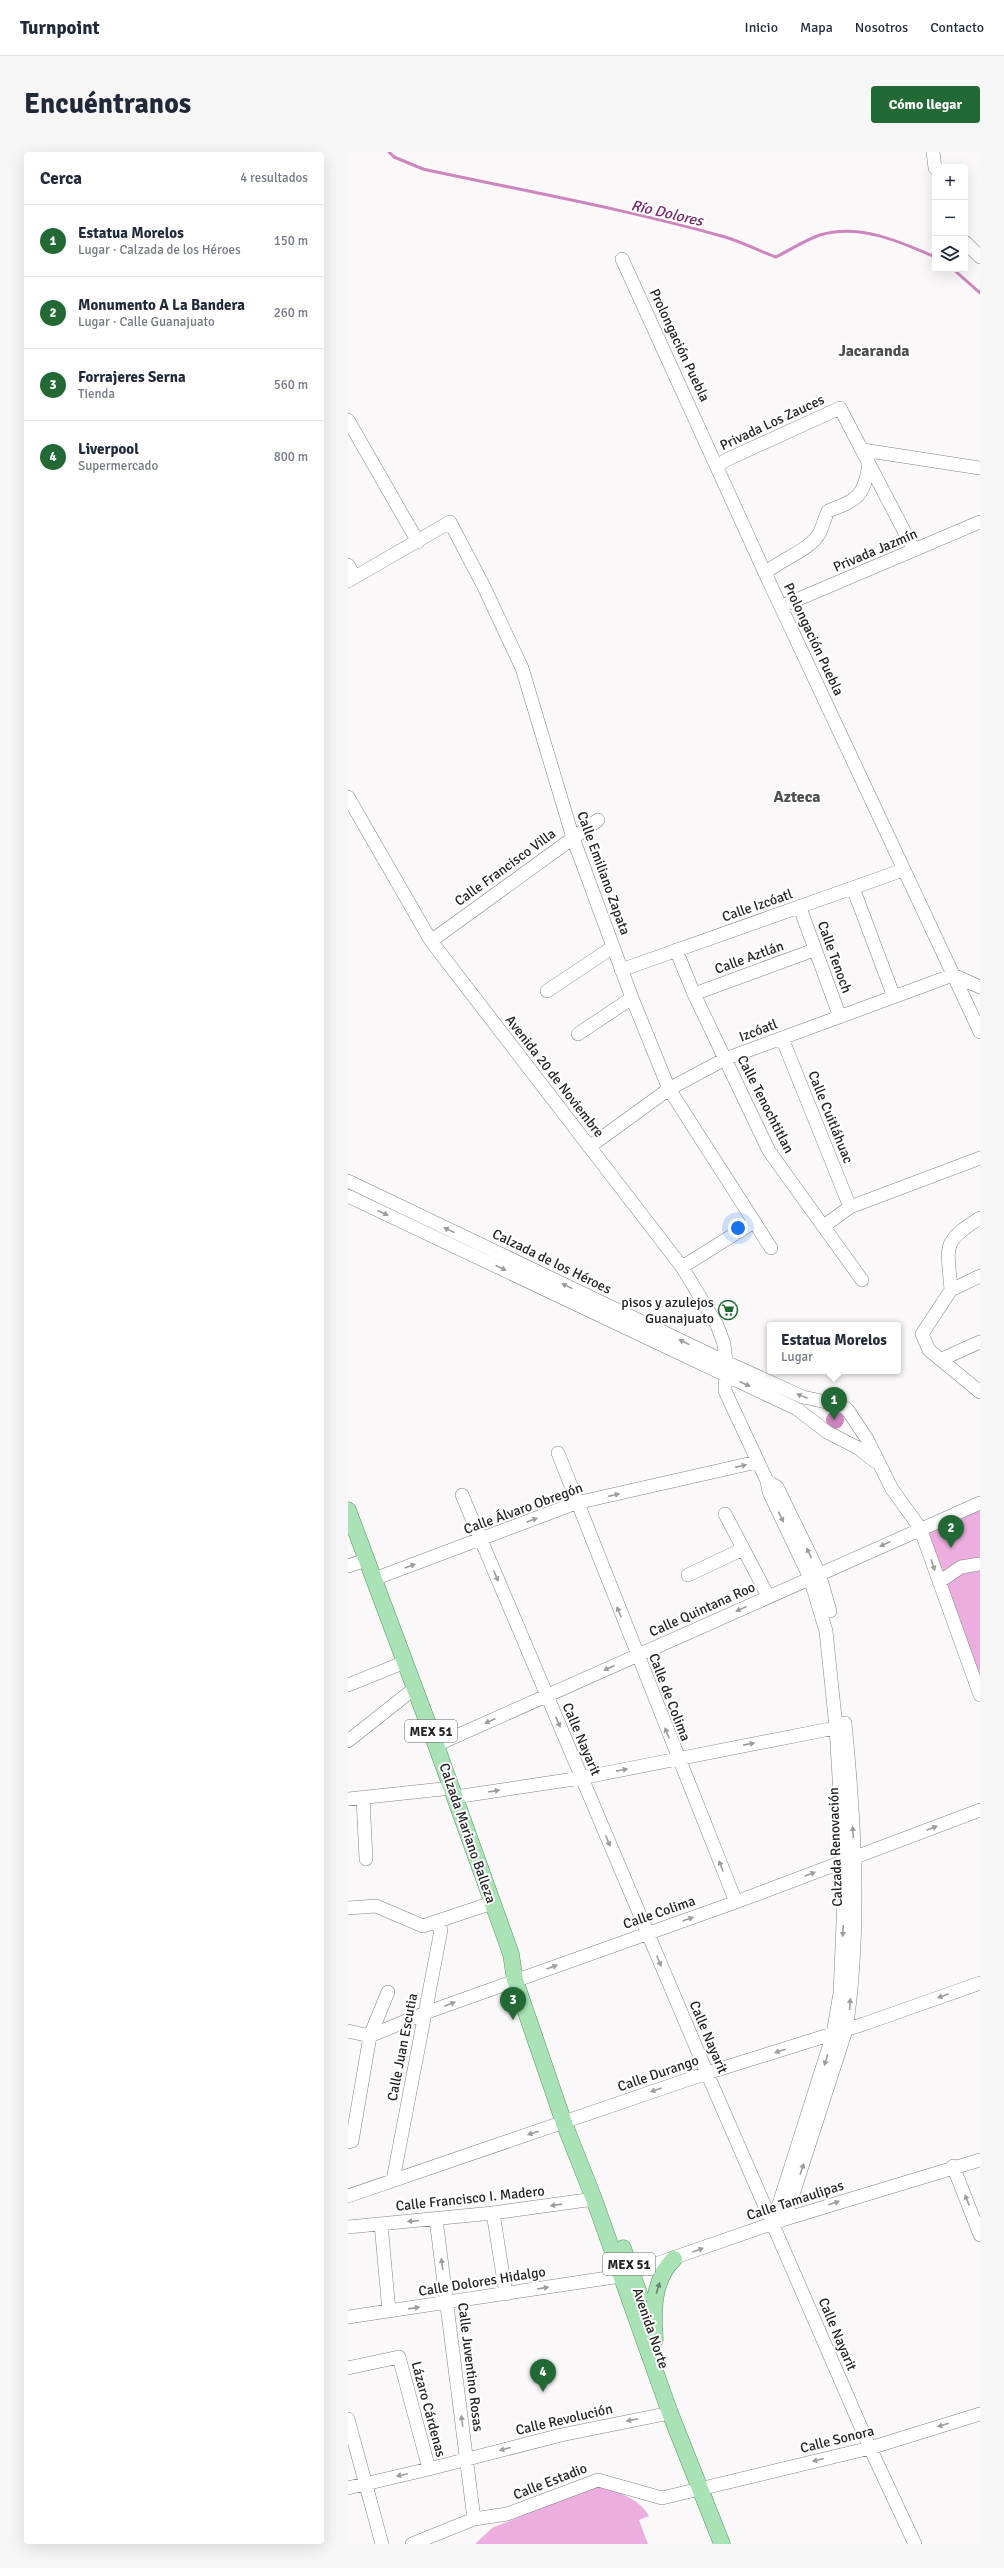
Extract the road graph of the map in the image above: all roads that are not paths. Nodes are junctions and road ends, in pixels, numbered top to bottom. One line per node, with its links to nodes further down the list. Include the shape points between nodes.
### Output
1 (932, 152): 2 (street)
2 (934, 164)
3 (968, 245): 4 (street)
4 (980, 256)
5 (622, 259): 9 (street, Prolongación Puebla)
6 (348, 420): 12 (street)
7 (863, 450): 8 (street, Privada Los Zauces); 9 (street, Privada Los Zauces, via 840,408); 10 (street)
8 (869, 464): 13 (street, Privada Los Zauces); 15 (street, via 866,482 854,501 828,511 819,533 801,551 778,562)
9 (718, 466): 15 (street, Prolongación Puebla)
10 (980, 468)
11 (980, 522): 13 (street, Privada Jazmín)
12 (418, 542): 16 (street); 20 (street, Calle Emiliano Zapata, via 450,522 522,668)
13 (914, 550): 17 (street, Privada Jazmín)
14 (348, 565): 16 (street)
15 (765, 573): 17 (street, Prolongación Puebla)
16 (352, 579)
17 (782, 606): 21 (street, Prolongación Puebla)
18 (348, 797): 24 (street, Avenida 20 de Noviembre)
19 (598, 820): 20 (street, Calle Francisco Villa)
20 (573, 838): 24 (street, Calle Francisco Villa); 25 (street, Calle Emiliano Zapata)
21 (903, 870): 22 (street, Calle Izcóatl); 29 (street, Prolongación Puebla)
22 (853, 888): 23 (street, Calle Izcóatl); 33 (street)
23 (800, 908): 26 (street, Calle Izcóatl); 27 (street, Calle Tenoch)
24 (431, 941): 42 (street, Avenida 20 de Noviembre)
25 (613, 947): 28 (street, Calle Emiliano Zapata); 31 (street)
26 (676, 950): 28 (street, Calle Izcóatl); 32 (street, Calle Tenochtitlan)
27 (814, 950): 32 (street, Calle Aztlán); 36 (street, Calle Tenoch)
28 (621, 970): 34 (street, Calle Emiliano Zapata)
29 (953, 975): 30 (street); 33 (street, Izcóatl); 35 (street, Prolongación Puebla)
30 (980, 987)
31 (547, 991)
32 (694, 994): 40 (street, Calle Tenochtitlan)
33 (894, 997): 36 (street, Izcóatl)
34 (632, 998): 38 (street); 41 (street, Calle Emiliano Zapata)
35 (976, 1010): 37 (street, Prolongación Puebla)
36 (840, 1017): 39 (street, Izcóatl)
37 (980, 1032)
38 (578, 1034)
39 (782, 1038): 40 (street, Izcóatl); 46 (street, Calle Cuitláhuac)
40 (725, 1060): 41 (street, Izcóatl); 49 (street, Calle Tenochtitlan, via 769,1152)
41 (669, 1090): 42 (street, Izcóatl); 48 (street, Calle Emiliano Zapata)
42 (589, 1147): 51 (street, Avenida 20 de Noviembre)
43 (980, 1158): 46 (street)
44 (348, 1181): 57 (street, Calzada de los Héroes, one-way to 44)
45 (348, 1196): 57 (street, Calzada de los Héroes, one-way to 57)
46 (850, 1207): 49 (street)
47 (980, 1218): 54 (street, via 958,1232 948,1246)
48 (754, 1222): 50 (street, Calle Emiliano Zapata); 51 (street)
49 (824, 1226): 53 (street, Calle Tenochtitlan)
50 (772, 1248)
51 (682, 1267): 57 (street, Avenida 20 de Noviembre, via 717,1325 724,1344)
52 (980, 1276): 54 (street)
53 (862, 1280)
54 (951, 1290): 56 (street, via 922,1334 929,1350)
55 (980, 1342): 56 (street)
56 (942, 1359): 58 (street)
57 (726, 1369): 59 (street, Calzada de los Héroes, one-way to 57, via 803,1397); 61 (street, Calzada de los Héroes, one-way to 61); 64 (street, Calzada Renovación, via 725,1391)
58 (980, 1392)
59 (834, 1404): 60 (street, Calzada de los Héroes, via 847,1409); 61 (street, via 826,1407 820,1416)
60 (852, 1417): 62 (street, via 851,1427 844,1435); 65 (street, Calzada de los Héroes, via 867,1439)
61 (821, 1425): 62 (street, Calzada de los Héroes)
62 (834, 1436): 65 (street, Calzada de los Héroes, via 858,1448)
63 (558, 1453): 67 (street, Calle de Colima)
64 (758, 1462): 67 (street, Calle Álvaro Obregón, one-way to 64); 78 (street, Calzada Renovación, via 767,1481 777,1487)
65 (877, 1463): 71 (street)
66 (462, 1495): 72 (street, Calle Nayarit)
67 (576, 1503): 72 (street, Calle Álvaro Obregón, one-way to 67); 82 (street, Calle de Colima, one-way to 67)
68 (980, 1503): 71 (street, Calle Quintana Roo)
69 (348, 1510): 74 (main road, Calzada Mariano Balleza / MEX 51)
70 (725, 1514): 73 (street)
71 (920, 1528): 78 (street, Calle Quintana Roo, one-way to 78); 80 (street, one-way to 80)
72 (481, 1540): 79 (street, Calle Álvaro Obregón, one-way to 72); 87 (street, Calle Nayarit, one-way to 87)
73 (743, 1549): 77 (street); 81 (street)
74 (366, 1560): 76 (street); 79 (main road, Calzada Mariano Balleza / MEX 51)
75 (980, 1564): 80 (street, via 961,1567)
76 (348, 1566)
77 (688, 1575)
78 (814, 1576): 81 (street, Calle Quintana Roo); 88 (street, Calzada Renovación, via 834,1629)
79 (374, 1579): 83 (main road, Calzada Mariano Balleza / MEX 51)
80 (939, 1582): 86 (street)
81 (768, 1596): 82 (street, Calle Quintana Roo, one-way to 82)
82 (637, 1656): 87 (street, Calle Quintana Roo, one-way to 87); 91 (street, Calle de Colima, one-way to 82)
83 (405, 1662): 84 (street); 85 (main road, Calzada Mariano Balleza / MEX 51)
84 (348, 1685)
85 (415, 1688): 89 (street); 90 (main road, Calzada Mariano Balleza / MEX 51)
86 (980, 1695)
87 (547, 1696): 90 (street, Calle Quintana Roo, one-way to 90); 92 (street, Calle Nayarit, one-way to 92)
88 (841, 1727): 91 (street, one-way to 88); 98 (street, Calzada Renovación)
89 (348, 1741)
90 (436, 1745): 93 (main road, Calzada Mariano Balleza / MEX 51)
91 (677, 1758): 92 (street, one-way to 91); 99 (street, Calle de Colima, one-way to 91)
92 (581, 1778): 93 (street, one-way to 92); 103 (street, Calle Nayarit, one-way to 103)
93 (454, 1792): 94 (street); 100 (main road, Calzada Mariano Balleza / MEX 51)
94 (363, 1798): 95 (street); 97 (street)
95 (348, 1799)
96 (980, 1810): 98 (street, Calle Colima, one-way to 96)
97 (366, 1859)
98 (849, 1860): 99 (street, Calle Colima, one-way to 98); 108 (street, Calzada Renovación, one-way to 98, via 856,1880); 110 (street, Calzada Renovación, one-way to 110, via 840,1993)
99 (736, 1902): 103 (street, Calle Colima, one-way to 99)
100 (492, 1903): 102 (street); 104 (main road, Calzada Mariano Balleza / MEX 51)
101 (348, 1908): 102 (street, via 376,1906 423,1926)
102 (436, 1923): 107 (street, Calle Juan Escutia, via 442,1930)
103 (647, 1933): 104 (street, Calle Colima, one-way to 103); 112 (street, Calle Nayarit, one-way to 112)
104 (520, 1978): 107 (street, Calle Colima, one-way to 104); 114 (main road, Calzada Mariano Balleza / MEX 51)
105 (980, 1983): 108 (street, Calle Durango, one-way to 108)
106 (388, 1992): 111 (street)
107 (425, 2013): 111 (street, Calle Colima); 118 (street, Calle Juan Escutia)
108 (846, 2030): 110 (street, Calle Durango); 123 (street, Calzada Renovación, one-way to 108)
109 (348, 2031): 111 (street)
110 (834, 2034): 112 (street, Calle Durango, one-way to 112); 123 (street, Calzada Renovación, one-way to 123)
111 (370, 2036): 113 (street)
112 (706, 2073): 114 (street, Calle Durango, one-way to 114); 123 (street, Calle Nayarit)
113 (353, 2110): 115 (street)
114 (569, 2121): 118 (street, Calle Durango, one-way to 118); 120 (main road, Avenida Norte / MEX 51); 128 (main road, Avenida Norte / MEX 51)
115 (350, 2142)
116 (980, 2160): 117 (street, Calle Tamaulipas)
117 (953, 2166): 123 (street, Calle Tamaulipas, one-way to 117); 126 (street, one-way to 117)
118 (393, 2180): 119 (street, Calle Durango)
119 (348, 2196)
120 (594, 2199): 121 (street, Calle Francisco I. Madero, one-way to 121); 128 (main road, Avenida Norte / MEX 51)
121 (493, 2213): 122 (street, Calle Francisco I. Madero); 129 (street)
122 (436, 2219): 124 (street, Calle Francisco I. Madero, one-way to 124); 130 (street, Calle Juventino Rosas, one-way to 122)
123 (779, 2221): 127 (street, Calle Tamaulipas, one-way to 123); 138 (street, Calle Nayarit)
124 (381, 2224): 125 (street, Calle Francisco I. Madero); 131 (street)
125 (348, 2227)
126 (980, 2235)
127 (674, 2259): 128 (street, Calle Tamaulipas); 133 (main road, one-way to 127, via 653,2314 657,2290 666,2266)
128 (626, 2274): 129 (street, Calle Dolores Hidalgo, one-way to 128); 133 (main road, Avenida Norte / MEX 51); 135 (main road, Avenida Norte / MEX 51)
129 (506, 2294): 130 (street, Calle Dolores Hidalgo)
130 (447, 2303): 131 (street, Calle Dolores Hidalgo, one-way to 130); 139 (street, Calle Juventino Rosas, one-way to 130)
131 (388, 2312): 132 (street, Calle Dolores Hidalgo)
132 (348, 2317)
133 (655, 2340): 140 (main road, Avenida Norte / MEX 51)
134 (348, 2368): 141 (street, Lázaro Cárdenas, via 399,2357)
135 (670, 2413): 139 (street, Calle Revolución, one-way to 139, via 561,2434); 140 (main road, via 676,2419); 144 (main road, Avenida Norte / MEX 51)
136 (980, 2414): 138 (street, Calle Sonora, one-way to 138)
137 (348, 2419): 142 (street)
138 (870, 2448): 144 (street, Calle Sonora, one-way to 144); 149 (street, Calle Nayarit)
139 (467, 2459): 141 (street, Calle Revolución); 145 (street, Calle Juventino Rosas)
140 (698, 2464): 144 (main road, Avenida Norte / MEX 51)
141 (429, 2469): 142 (street, Calle Revolución, one-way to 142)
142 (366, 2482): 143 (street, Calle Revolución); 146 (street)
143 (348, 2488)
144 (703, 2488): 145 (street, Calle Estadio, via 662,2498 598,2480 507,2514); 148 (main road, Avenida Norte / MEX 51)
145 (474, 2519): 147 (street, Calle Estadio)
146 (382, 2544)
147 (412, 2544)
148 (722, 2544)
149 (915, 2544)

